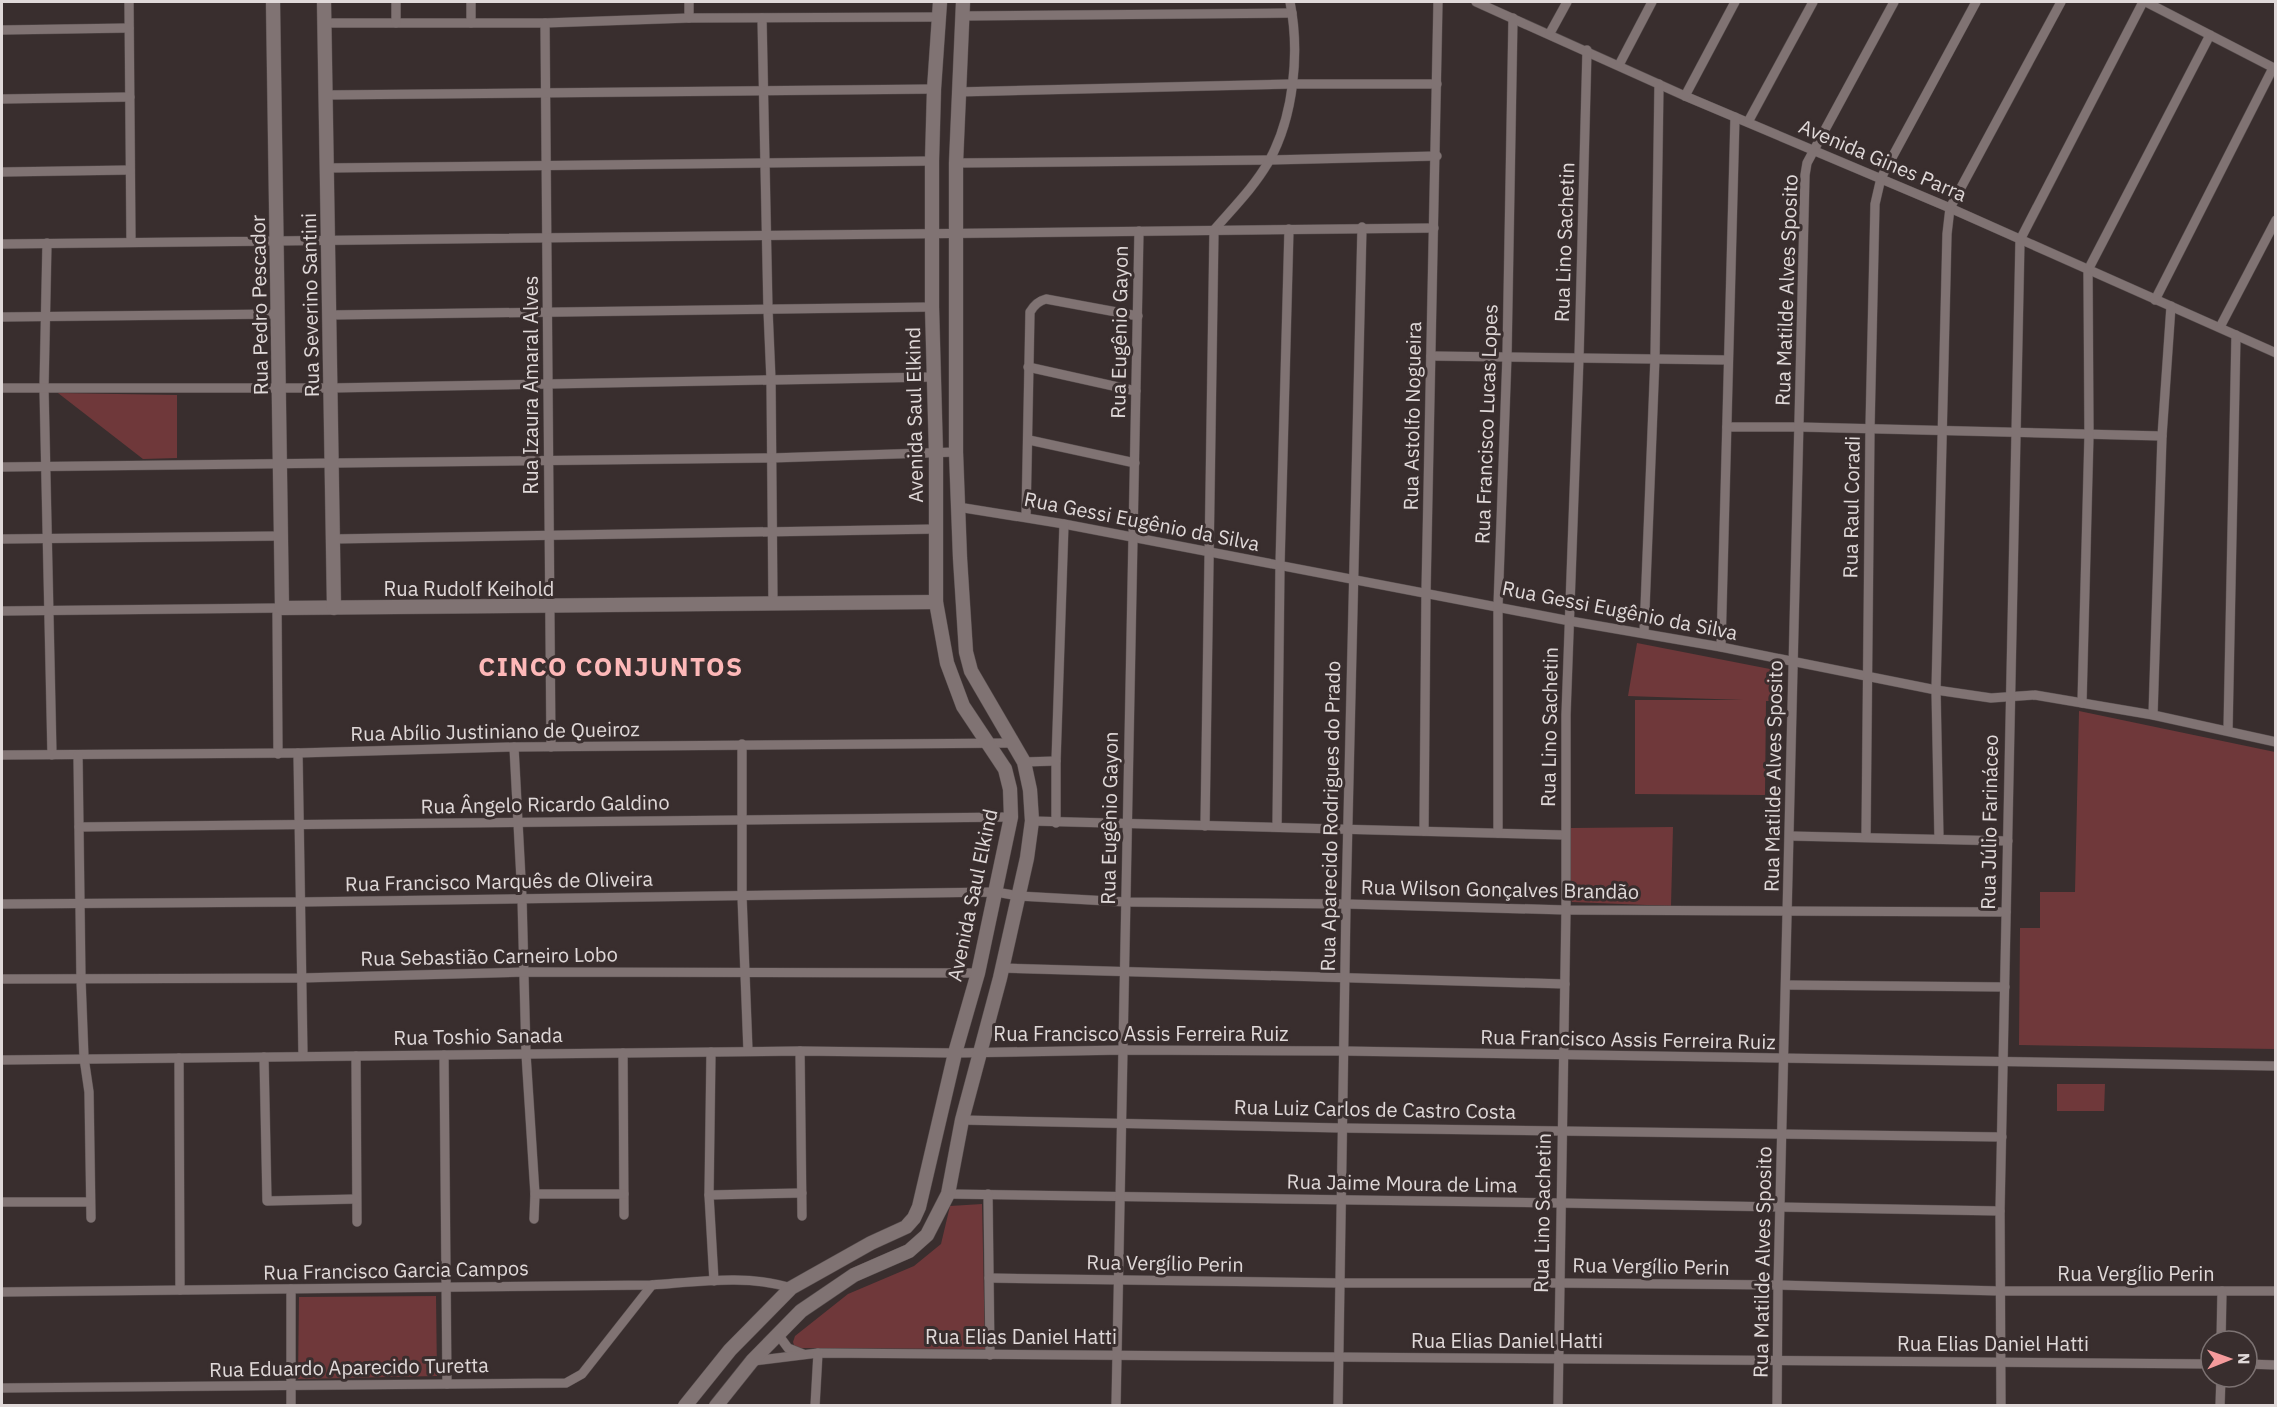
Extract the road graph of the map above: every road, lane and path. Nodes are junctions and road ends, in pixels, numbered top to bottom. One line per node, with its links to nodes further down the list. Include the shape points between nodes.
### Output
1 (129, 2): 29 (street)
2 (273, 2): 72 (main road, Rua Pedro Pescador)
3 (324, 2): 26 (main road, Rua Severino Santini)
4 (396, 2): 25 (street)
5 (471, 2): 27 (street)
6 (689, 2): 22 (street)
7 (940, 2): 21 (main road, Avenida Saul Elkind)
8 (1290, 2): 20 (street)
9 (1438, 2): 37 (street, Rua Astolfo Nogueira)
10 (1481, 2): 24 (street, Avenida Gines Parra)
11 (1567, 2): 31 (street)
12 (1652, 2): 34 (street)
13 (1735, 2): 44 (street)
14 (1813, 2): 48 (street)
15 (1894, 2): 49 (street, Rua Matilde Alves Sposito)
16 (1976, 2): 59 (street, Rua Raul Coradi)
17 (2061, 2): 60 (street)
18 (2144, 2): 32 (street); 71 (street)
19 (962, 9): 20 (street); 41 (main road)
20 (1292, 13): 36 (street)
21 (939, 17): 23 (street); 39 (main road, Avenida Saul Elkind)
22 (689, 18): 23 (street); 28 (street)
23 (762, 18): 40 (street)
24 (1514, 18): 31 (street, Avenida Gines Parra); 92 (street, Rua Francisco Lucas Lopes)
25 (396, 22): 26 (street); 27 (street)
26 (325, 23): 43 (main road, Rua Severino Santini)
27 (471, 23): 28 (street)
28 (545, 23): 42 (street, Rua Izaura Amaral Alves)
29 (129, 28): 30 (street); 45 (street)
30 (2, 30)
31 (1550, 33): 33 (street, Avenida Gines Parra)
32 (2210, 35): 35 (street); 77 (street)
33 (1587, 50): 34 (street, Avenida Gines Parra); 93 (street, Rua Lino Sachetin)
34 (1619, 65): 38 (street, Avenida Gines Parra)
35 (2274, 69): 78 (street)
36 (1292, 84): 37 (street); 41 (street); 51 (street, via 1284,124)
37 (1437, 84): 50 (street, Rua Astolfo Nogueira)
38 (1659, 84): 44 (street, Avenida Gines Parra); 94 (street)
39 (934, 89): 40 (street); 52 (main road, Avenida Saul Elkind)
40 (763, 91): 42 (street); 54 (street)
41 (957, 92): 53 (main road)
42 (547, 94): 43 (street); 55 (street, Rua Izaura Amaral Alves)
43 (326, 95): 56 (main road, Rua Severino Santini)
44 (1685, 96): 47 (street, Avenida Gines Parra)
45 (130, 97): 46 (street); 57 (street)
46 (2, 99)
47 (1735, 117): 48 (street, Avenida Gines Parra); 95 (street)
48 (1748, 122): 49 (street, Avenida Gines Parra)
49 (1814, 150): 59 (street, Avenida Gines Parra); 106 (street, Rua Matilde Alves Sposito, via 1805,175)
50 (1437, 156): 51 (street); 63 (street, Rua Astolfo Nogueira)
51 (1269, 160): 53 (street); 65 (street)
52 (932, 161): 54 (street); 67 (main road, Avenida Saul Elkind)
53 (956, 163): 68 (main road)
54 (765, 164): 55 (street); 69 (street)
55 (547, 167): 56 (street); 70 (street, Rua Izaura Amaral Alves)
56 (327, 168): 73 (main road, Rua Severino Santini)
57 (130, 170): 58 (street); 74 (street)
58 (2, 172)
59 (1881, 178): 60 (street, Avenida Gines Parra); 107 (street, Rua Raul Coradi, via 1875,204)
60 (1950, 208): 71 (street, Avenida Gines Parra); 108 (street)
61 (2276, 220): 88 (street)
62 (1362, 227): 63 (street); 64 (street); 135 (street, Rua Aparecido Rodrigues do Prado)
63 (1434, 228): 91 (street, Rua Astolfo Nogueira)
64 (1289, 229): 65 (street); 134 (street)
65 (1214, 230): 66 (street); 133 (street)
66 (1139, 231): 68 (street); 85 (street, Rua Eugênio Gayon)
67 (932, 234): 68 (street); 69 (street); 80 (main road, Avenida Saul Elkind)
68 (955, 234): 113 (main road)
69 (767, 236): 70 (street); 81 (street)
70 (547, 238): 73 (street); 82 (street, Rua Izaura Amaral Alves)
71 (2020, 240): 77 (street, Avenida Gines Parra); 109 (street, Rua Júlio Farináceo)
72 (277, 241): 73 (street); 74 (street); 83 (main road, Rua Pedro Pescador)
73 (329, 241): 84 (main road, Rua Severino Santini)
74 (131, 242): 75 (street)
75 (47, 243): 76 (street); 87 (street)
76 (2, 244)
77 (2088, 270): 78 (street, Avenida Gines Parra); 110 (street)
78 (2155, 300): 79 (street, Avenida Gines Parra)
79 (2170, 306): 88 (street, Avenida Gines Parra); 111 (street)
80 (932, 307): 81 (street); 97 (main road, Avenida Saul Elkind)
81 (768, 310): 82 (street); 98 (street)
82 (547, 312): 84 (street); 99 (street, Rua Izaura Amaral Alves)
83 (279, 314): 87 (street); 103 (main road, Rua Pedro Pescador)
84 (330, 315): 102 (main road, Rua Severino Santini)
85 (1138, 316): 96 (street, via 1046,299 1039,301 1030,312); 104 (street, Rua Eugênio Gayon)
86 (2, 317): 87 (street)
87 (47, 317): 101 (street)
88 (2220, 327): 89 (street, Avenida Gines Parra)
89 (2236, 335): 90 (street, Avenida Gines Parra); 154 (street)
90 (2276, 353)
91 (1431, 356): 92 (street); 136 (street, Rua Astolfo Nogueira)
92 (1507, 356): 93 (street); 139 (street, Rua Francisco Lucas Lopes)
93 (1579, 357): 94 (street); 145 (street, Rua Lino Sachetin)
94 (1655, 358): 95 (street); 146 (street)
95 (1728, 360): 105 (street)
96 (1028, 367): 104 (street); 112 (street)
97 (933, 377): 98 (street); 114 (main road, Avenida Saul Elkind)
98 (771, 380): 99 (street); 115 (street)
99 (548, 384): 102 (street); 116 (street, Rua Izaura Amaral Alves)
100 (2, 388): 101 (street)
101 (44, 388): 103 (street); 121 (street)
102 (331, 388): 103 (street); 117 (main road, Rua Severino Santini)
103 (280, 389): 118 (main road, Rua Pedro Pescador)
104 (1136, 391): 119 (street, Rua Eugênio Gayon)
105 (1727, 427): 106 (street); 147 (street)
106 (1800, 427): 107 (street); 148 (street, Rua Matilde Alves Sposito)
107 (1870, 429): 108 (street); 149 (street, Rua Raul Coradi)
108 (1943, 432): 109 (street); 150 (street)
109 (2016, 434): 110 (street); 151 (street, Rua Júlio Farináceo)
110 (2089, 435): 111 (street); 152 (street)
111 (2162, 436): 153 (street)
112 (1029, 440): 119 (street); 123 (street)
113 (956, 452): 114 (street); 122 (main road)
114 (936, 454): 115 (street); 125 (main road, Avenida Saul Elkind)
115 (771, 458): 116 (street); 126 (street)
116 (548, 459): 117 (street); 128 (street, Rua Izaura Amaral Alves)
117 (332, 462): 118 (street); 131 (main road, Rua Severino Santini)
118 (281, 464): 121 (street); 127 (main road, Rua Pedro Pescador)
119 (1135, 464): 132 (street, Rua Eugênio Gayon)
120 (2, 467): 121 (street)
121 (46, 467): 129 (street)
122 (958, 507): 123 (street, Rua Gessi Eugênio da Silva); 157 (main road, via 966,652 971,671)
123 (1026, 517): 124 (street, Rua Gessi Eugênio da Silva)
124 (1064, 524): 132 (street, Rua Gessi Eugênio da Silva); 166 (street)
125 (936, 529): 126 (street); 137 (main road, Avenida Saul Elkind)
126 (772, 532): 128 (street); 138 (street)
127 (282, 536): 129 (street); 141 (main road, Rua Pedro Pescador)
128 (549, 536): 131 (street); 140 (street, Rua Izaura Amaral Alves)
129 (46, 538): 130 (street); 143 (street)
130 (2, 539)
131 (333, 539): 142 (main road, Rua Severino Santini)
132 (1134, 539): 133 (street, Rua Gessi Eugênio da Silva); 174 (street, Rua Eugênio Gayon)
133 (1209, 552): 134 (street, Rua Gessi Eugênio da Silva); 175 (street)
134 (1280, 565): 135 (street, Rua Gessi Eugênio da Silva); 177 (street)
135 (1353, 578): 136 (street, Rua Gessi Eugênio da Silva); 178 (street, Rua Aparecido Rodrigues do Prado)
136 (1426, 592): 139 (street, Rua Gessi Eugênio da Silva); 179 (street, Rua Astolfo Nogueira)
137 (936, 602): 138 (main road, Rua Rudolf Keihold); 156 (main road, Avenida Saul Elkind, via 947,663 963,706)
138 (773, 604): 140 (main road, Rua Rudolf Keihold)
139 (1498, 606): 145 (street, Rua Gessi Eugênio da Silva); 180 (street, Rua Francisco Lucas Lopes)
140 (550, 607): 142 (main road, Rua Rudolf Keihold); 160 (street, Rua Izaura Amaral Alves)
141 (280, 608): 142 (main road, Rua Rudolf Keihold); 143 (street, Rua Rudolf Keihold); 162 (street)
142 (334, 608)
143 (49, 609): 144 (street, Rua Rudolf Keihold); 163 (street)
144 (2, 611)
145 (1570, 621): 146 (street, Rua Gessi Eugênio da Silva); 181 (street, Rua Lino Sachetin)
146 (1644, 633): 147 (street, Rua Gessi Eugênio da Silva)
147 (1721, 647): 148 (street, Rua Gessi Eugênio da Silva)
148 (1793, 661): 149 (street, Rua Gessi Eugênio da Silva); 182 (street, Rua Matilde Alves Sposito)
149 (1867, 676): 150 (street, Rua Gessi Eugênio da Silva); 183 (street, Rua Raul Coradi)
150 (1936, 690): 151 (street, Rua Gessi Eugênio da Silva); 184 (street)
151 (2009, 697): 152 (street, Rua Gessi Eugênio da Silva, via 2035,695); 185 (street, Rua Júlio Farináceo)
152 (2082, 703): 153 (street, Rua Gessi Eugênio da Silva)
153 (2153, 715): 154 (street, Rua Gessi Eugênio da Silva)
154 (2228, 731): 155 (street, Rua Gessi Eugênio da Silva)
155 (2276, 742)
156 (988, 743): 157 (street, Rua Abílio Justiniano de Queiroz); 158 (street, Rua Abílio Justiniano de Queiroz); 168 (main road, Avenida Saul Elkind, via 1005,769)
157 (1013, 743): 167 (main road)
158 (741, 744): 160 (street, Rua Abílio Justiniano de Queiroz); 169 (street)
159 (514, 747): 160 (street, Rua Abílio Justiniano de Queiroz); 161 (street, Rua Abílio Justiniano de Queiroz); 170 (street)
160 (551, 747)
161 (298, 753): 162 (street, Rua Abílio Justiniano de Queiroz); 173 (street)
162 (278, 754): 164 (street, Rua Abílio Justiniano de Queiroz)
163 (52, 755): 164 (street, Rua Abílio Justiniano de Queiroz); 165 (street, Rua Abílio Justiniano de Queiroz)
164 (78, 755): 176 (street)
165 (2, 756)
166 (1056, 761): 167 (street); 172 (street)
167 (1024, 762): 171 (main road)
168 (1011, 817): 169 (street, Rua Ângelo Ricardo Galdino); 186 (main road, Avenida Saul Elkind)
169 (741, 820): 170 (street, Rua Ângelo Ricardo Galdino); 187 (street)
170 (519, 821): 173 (street, Rua Ângelo Ricardo Galdino); 189 (street)
171 (1032, 821): 172 (street); 188 (main road)
172 (1056, 823): 174 (street)
173 (298, 825): 176 (street, Rua Ângelo Ricardo Galdino); 190 (street)
174 (1127, 825): 175 (street); 191 (street, Rua Eugênio Gayon)
175 (1205, 826): 177 (street)
176 (79, 827): 193 (street)
177 (1277, 827): 178 (street)
178 (1348, 829): 179 (street); 194 (street, Rua Aparecido Rodrigues do Prado)
179 (1424, 831): 180 (street)
180 (1498, 832): 181 (street)
181 (1565, 835): 195 (street, Rua Lino Sachetin)
182 (1790, 836): 183 (street); 196 (street, Rua Matilde Alves Sposito)
183 (1866, 837): 184 (street)
184 (1939, 839): 185 (street)
185 (2008, 841): 197 (street, Rua Júlio Farináceo)
186 (996, 892): 187 (street, Rua Francisco Marquês de Oliveira); 188 (street, Rua Wilson Gonçalves Brandão); 202 (main road, Avenida Saul Elkind)
187 (742, 896): 189 (street, Rua Francisco Marquês de Oliveira); 201 (street)
188 (1018, 896): 191 (street, Rua Wilson Gonçalves Brandão); 198 (main road)
189 (522, 898): 190 (street, Rua Francisco Marquês de Oliveira); 200 (street)
190 (301, 902): 193 (street, Rua Francisco Marquês de Oliveira); 203 (street)
191 (1126, 902): 194 (street, Rua Wilson Gonçalves Brandão); 199 (street, Rua Eugênio Gayon)
192 (2, 904): 193 (street, Rua Francisco Marquês de Oliveira)
193 (80, 904): 206 (street)
194 (1346, 904): 195 (street, Rua Wilson Gonçalves Brandão); 204 (street, Rua Aparecido Rodrigues do Prado)
195 (1566, 910): 196 (street, Rua Wilson Gonçalves Brandão); 207 (street, Rua Lino Sachetin)
196 (1788, 911): 197 (street, Rua Wilson Gonçalves Brandão); 208 (street, Rua Matilde Alves Sposito)
197 (2006, 912): 209 (street, Rua Júlio Farináceo)
198 (1002, 968): 199 (street); 213 (main road)
199 (1125, 971): 204 (street); 210 (street, Rua Eugênio Gayon)
200 (525, 972): 201 (street, Rua Sebastião Carneiro Lobo); 203 (street, Rua Sebastião Carneiro Lobo); 219 (street)
201 (744, 973): 202 (street, Rua Sebastião Carneiro Lobo); 211 (street)
202 (978, 973): 217 (main road, Avenida Saul Elkind)
203 (301, 978): 206 (street, Rua Sebastião Carneiro Lobo); 220 (street)
204 (1346, 978): 207 (street); 215 (street, Rua Aparecido Rodrigues do Prado)
205 (2, 980): 206 (street, Rua Sebastião Carneiro Lobo)
206 (81, 980): 224 (street)
207 (1565, 984): 222 (street, Rua Lino Sachetin)
208 (1786, 985): 209 (street); 226 (street, Rua Matilde Alves Sposito)
209 (2005, 987): 228 (street, Rua Júlio Farináceo)
210 (1123, 1050): 213 (street, Rua Francisco Assis Ferreira Ruiz); 215 (street, Rua Francisco Assis Ferreira Ruiz); 231 (street, Rua Eugênio Gayon)
211 (748, 1051): 212 (street, Rua Toshio Sanada); 214 (street, Rua Toshio Sanada)
212 (801, 1051): 217 (street, Rua Toshio Sanada); 236 (street)
213 (979, 1051): 217 (street, Rua Francisco Assis Ferreira Ruiz); 230 (main road)
214 (711, 1052): 216 (street, Rua Toshio Sanada); 241 (street)
215 (1344, 1052): 222 (street, Rua Francisco Assis Ferreira Ruiz); 232 (street, Rua Aparecido Rodrigues do Prado)
216 (622, 1053): 219 (street, Rua Toshio Sanada); 238 (street)
217 (955, 1053): 255 (main road, Avenida Saul Elkind, via 919,1207 906,1227)
218 (444, 1054): 219 (street, Rua Toshio Sanada); 221 (street, Rua Toshio Sanada); 264 (street)
219 (526, 1054): 237 (street)
220 (303, 1056): 221 (street, Rua Toshio Sanada); 223 (street, Rua Toshio Sanada)
221 (356, 1056): 243 (street)
222 (1562, 1056): 226 (street, Rua Francisco Assis Ferreira Ruiz); 233 (street, Rua Lino Sachetin)
223 (264, 1057): 225 (street, Rua Toshio Sanada); 243 (street, via 267,1201)
224 (84, 1058): 225 (street, Rua Toshio Sanada); 227 (street, Rua Toshio Sanada); 246 (street)
225 (179, 1058): 267 (street)
226 (1785, 1059): 228 (street, Rua Francisco Assis Ferreira Ruiz); 234 (street, Rua Matilde Alves Sposito)
227 (2, 1060)
228 (2003, 1062): 229 (street, Rua Francisco Assis Ferreira Ruiz); 235 (street, Rua Júlio Farináceo)
229 (2276, 1066)
230 (962, 1120): 231 (street, Rua Luiz Carlos de Castro Costa); 239 (main road)
231 (1122, 1123): 232 (street, Rua Luiz Carlos de Castro Costa); 242 (street, Rua Eugênio Gayon)
232 (1342, 1128): 233 (street, Rua Luiz Carlos de Castro Costa); 244 (street, Rua Aparecido Rodrigues do Prado)
233 (1561, 1130): 234 (street, Rua Luiz Carlos de Castro Costa); 247 (street, Rua Lino Sachetin)
234 (1783, 1134): 235 (street, Rua Luiz Carlos de Castro Costa); 248 (street, Rua Matilde Alves Sposito)
235 (2002, 1137): 249 (street, Rua Júlio Farináceo)
236 (802, 1193): 241 (street); 251 (street)
237 (535, 1194): 238 (street); 253 (street)
238 (624, 1194): 250 (street)
239 (948, 1194): 240 (street, Rua Jaime Moura de Lima); 256 (main road, via 927,1235 909,1251)
240 (988, 1194): 242 (street, Rua Jaime Moura de Lima); 257 (street)
241 (708, 1195): 258 (street)
242 (1119, 1196): 244 (street, Rua Jaime Moura de Lima); 259 (street, Rua Eugênio Gayon)
243 (356, 1198): 254 (street)
244 (1341, 1200): 247 (street, Rua Jaime Moura de Lima); 261 (street, Rua Aparecido Rodrigues do Prado)
245 (2, 1202): 246 (street)
246 (90, 1202): 252 (street)
247 (1560, 1203): 248 (street, Rua Jaime Moura de Lima); 260 (street, Rua Lino Sachetin)
248 (1780, 1207): 249 (street, Rua Jaime Moura de Lima); 263 (street, Rua Matilde Alves Sposito)
249 (2000, 1211): 268 (street, Rua Júlio Farináceo)
250 (624, 1215)
251 (802, 1216)
252 (91, 1218)
253 (534, 1219)
254 (357, 1222)
255 (878, 1240): 256 (main road); 265 (main road, Avenida Saul Elkind)
256 (888, 1260): 273 (main road, via 854,1275 801,1311)
257 (989, 1278): 259 (street, Rua Vergílio Perin); 277 (street)
258 (714, 1281): 262 (street, Rua Francisco Garcia Campos); 265 (street, Rua Francisco Garcia Campos, via 766,1282)
259 (1119, 1281): 261 (street, Rua Vergílio Perin); 276 (street, Rua Eugênio Gayon)
260 (1559, 1282): 261 (street, Rua Vergílio Perin); 263 (street, Rua Vergílio Perin); 279 (street, Rua Lino Sachetin)
261 (1340, 1283): 278 (street, Rua Aparecido Rodrigues do Prado)
262 (652, 1285): 264 (street, Rua Francisco Garcia Campos); 286 (street, Rua Eduardo Aparecido Turetta, via 582,1374 566,1383)
263 (1778, 1285): 268 (street, Rua Vergílio Perin); 280 (street, Rua Matilde Alves Sposito)
264 (445, 1288): 266 (street, Rua Francisco Garcia Campos); 286 (street)
265 (791, 1288): 291 (main road, Avenida Saul Elkind, via 730,1350)
266 (291, 1289): 267 (street, Rua Francisco Garcia Campos); 287 (street)
267 (180, 1290): 271 (street, Rua Francisco Garcia Campos)
268 (1999, 1291): 269 (street, Rua Vergílio Perin); 282 (street, Rua Júlio Farináceo)
269 (2222, 1291): 270 (street, Rua Vergílio Perin); 272 (street)
270 (2276, 1291)
271 (2, 1292)
272 (2221, 1329)
273 (777, 1333): 275 (street, via 788,1348); 281 (main road)
274 (818, 1353): 275 (street, Rua Elias Daniel Hatti); 277 (street, Rua Elias Daniel Hatti); 293 (street)
275 (803, 1354): 281 (street, Rua Elias Daniel Hatti)
276 (1116, 1354): 277 (street, Rua Elias Daniel Hatti); 278 (street, Rua Elias Daniel Hatti); 294 (street, Rua Eugênio Gayon)
277 (990, 1355)
278 (1339, 1357): 279 (street, Rua Elias Daniel Hatti); 295 (street, Rua Aparecido Rodrigues do Prado)
279 (1557, 1358): 280 (street, Rua Elias Daniel Hatti); 296 (street, Rua Lino Sachetin)
280 (1778, 1360): 282 (street, Rua Elias Daniel Hatti); 297 (street, Rua Matilde Alves Sposito)
281 (752, 1361): 292 (main road)
282 (2000, 1361): 283 (street, Rua Elias Daniel Hatti); 298 (street, Rua Júlio Farináceo)
283 (2199, 1364)
284 (2259, 1364): 285 (street)
285 (2276, 1365)
286 (447, 1383): 287 (street, Rua Eduardo Aparecido Turetta)
287 (291, 1385): 288 (street, Rua Eduardo Aparecido Turetta); 290 (street)
288 (2, 1388)
289 (2221, 1389): 299 (street)
290 (291, 1406)
291 (685, 1406)
292 (716, 1406)
293 (815, 1406)
294 (1116, 1406)
295 (1338, 1406)
296 (1558, 1406)
297 (1777, 1406)
298 (2001, 1406)
299 (2220, 1406)

